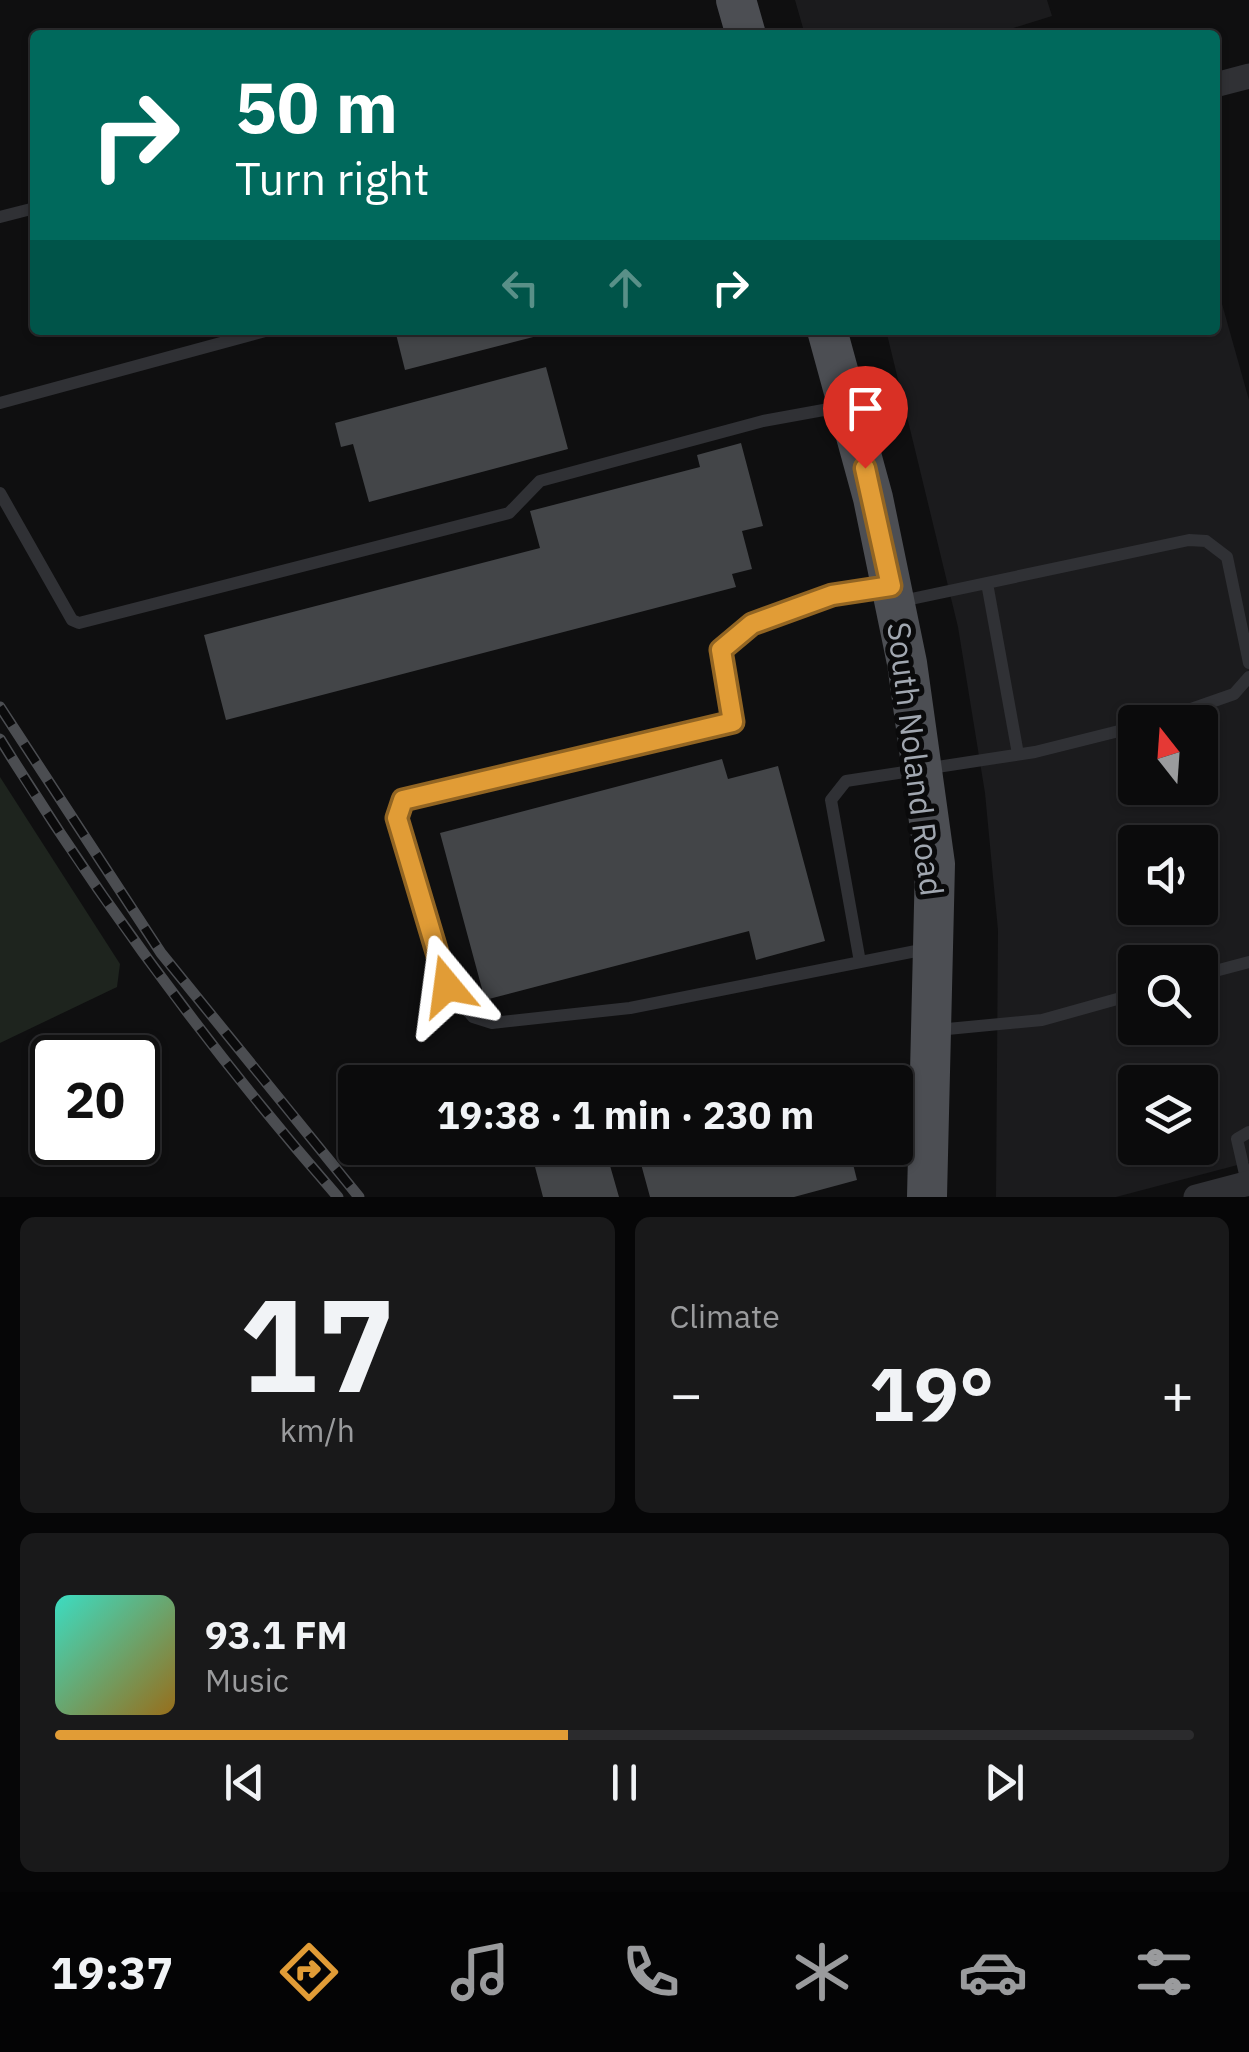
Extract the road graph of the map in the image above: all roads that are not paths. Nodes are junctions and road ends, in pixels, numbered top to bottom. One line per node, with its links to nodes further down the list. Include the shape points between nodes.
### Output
1 (736, 0): 2 (main road)
2 (745, 30)
3 (1249, 76): 4 (street)
4 (1220, 84)
5 (30, 209): 6 (lane)
6 (0, 217)
7 (251, 335): 9 (lane)
8 (828, 335): 10 (main road, South Noland Road)
9 (0, 404)
10 (848, 406): 11 (lane, via 763,421 540,481 509,513 80,623 72,620); 13 (main road, South Noland Road)
11 (0, 493)
12 (987, 583): 13 (lane); 14 (lane, via 1206,541 1227,557); 18 (lane)
13 (893, 594): 19 (main road, South Noland Road); 21 (lane, via 832,595 752,624 721,650 733,722 430,792 403,800 397,818 447,986 473,1018 492,1024 630,1008)
14 (1249, 663)
15 (1249, 677): 16 (lane, via 1234,694)
16 (1203, 705)
17 (1118, 731): 18 (lane)
18 (1018, 754): 19 (lane)
19 (922, 772): 20 (main road, South Noland Road, via 934,864); 21 (lane, via 846,782 832,800)
20 (933, 947): 21 (lane); 25 (main road, South Noland Road)
21 (860, 962)
22 (1249, 962): 23 (lane)
23 (1218, 970)
24 (1118, 999): 25 (lane, via 1042,1020)
25 (931, 1030): 28 (main road, South Noland Road)
26 (1249, 1132): 27 (lane, via 1237,1139)
27 (1248, 1183): 29 (street)
28 (927, 1197)
29 (1196, 1197)

